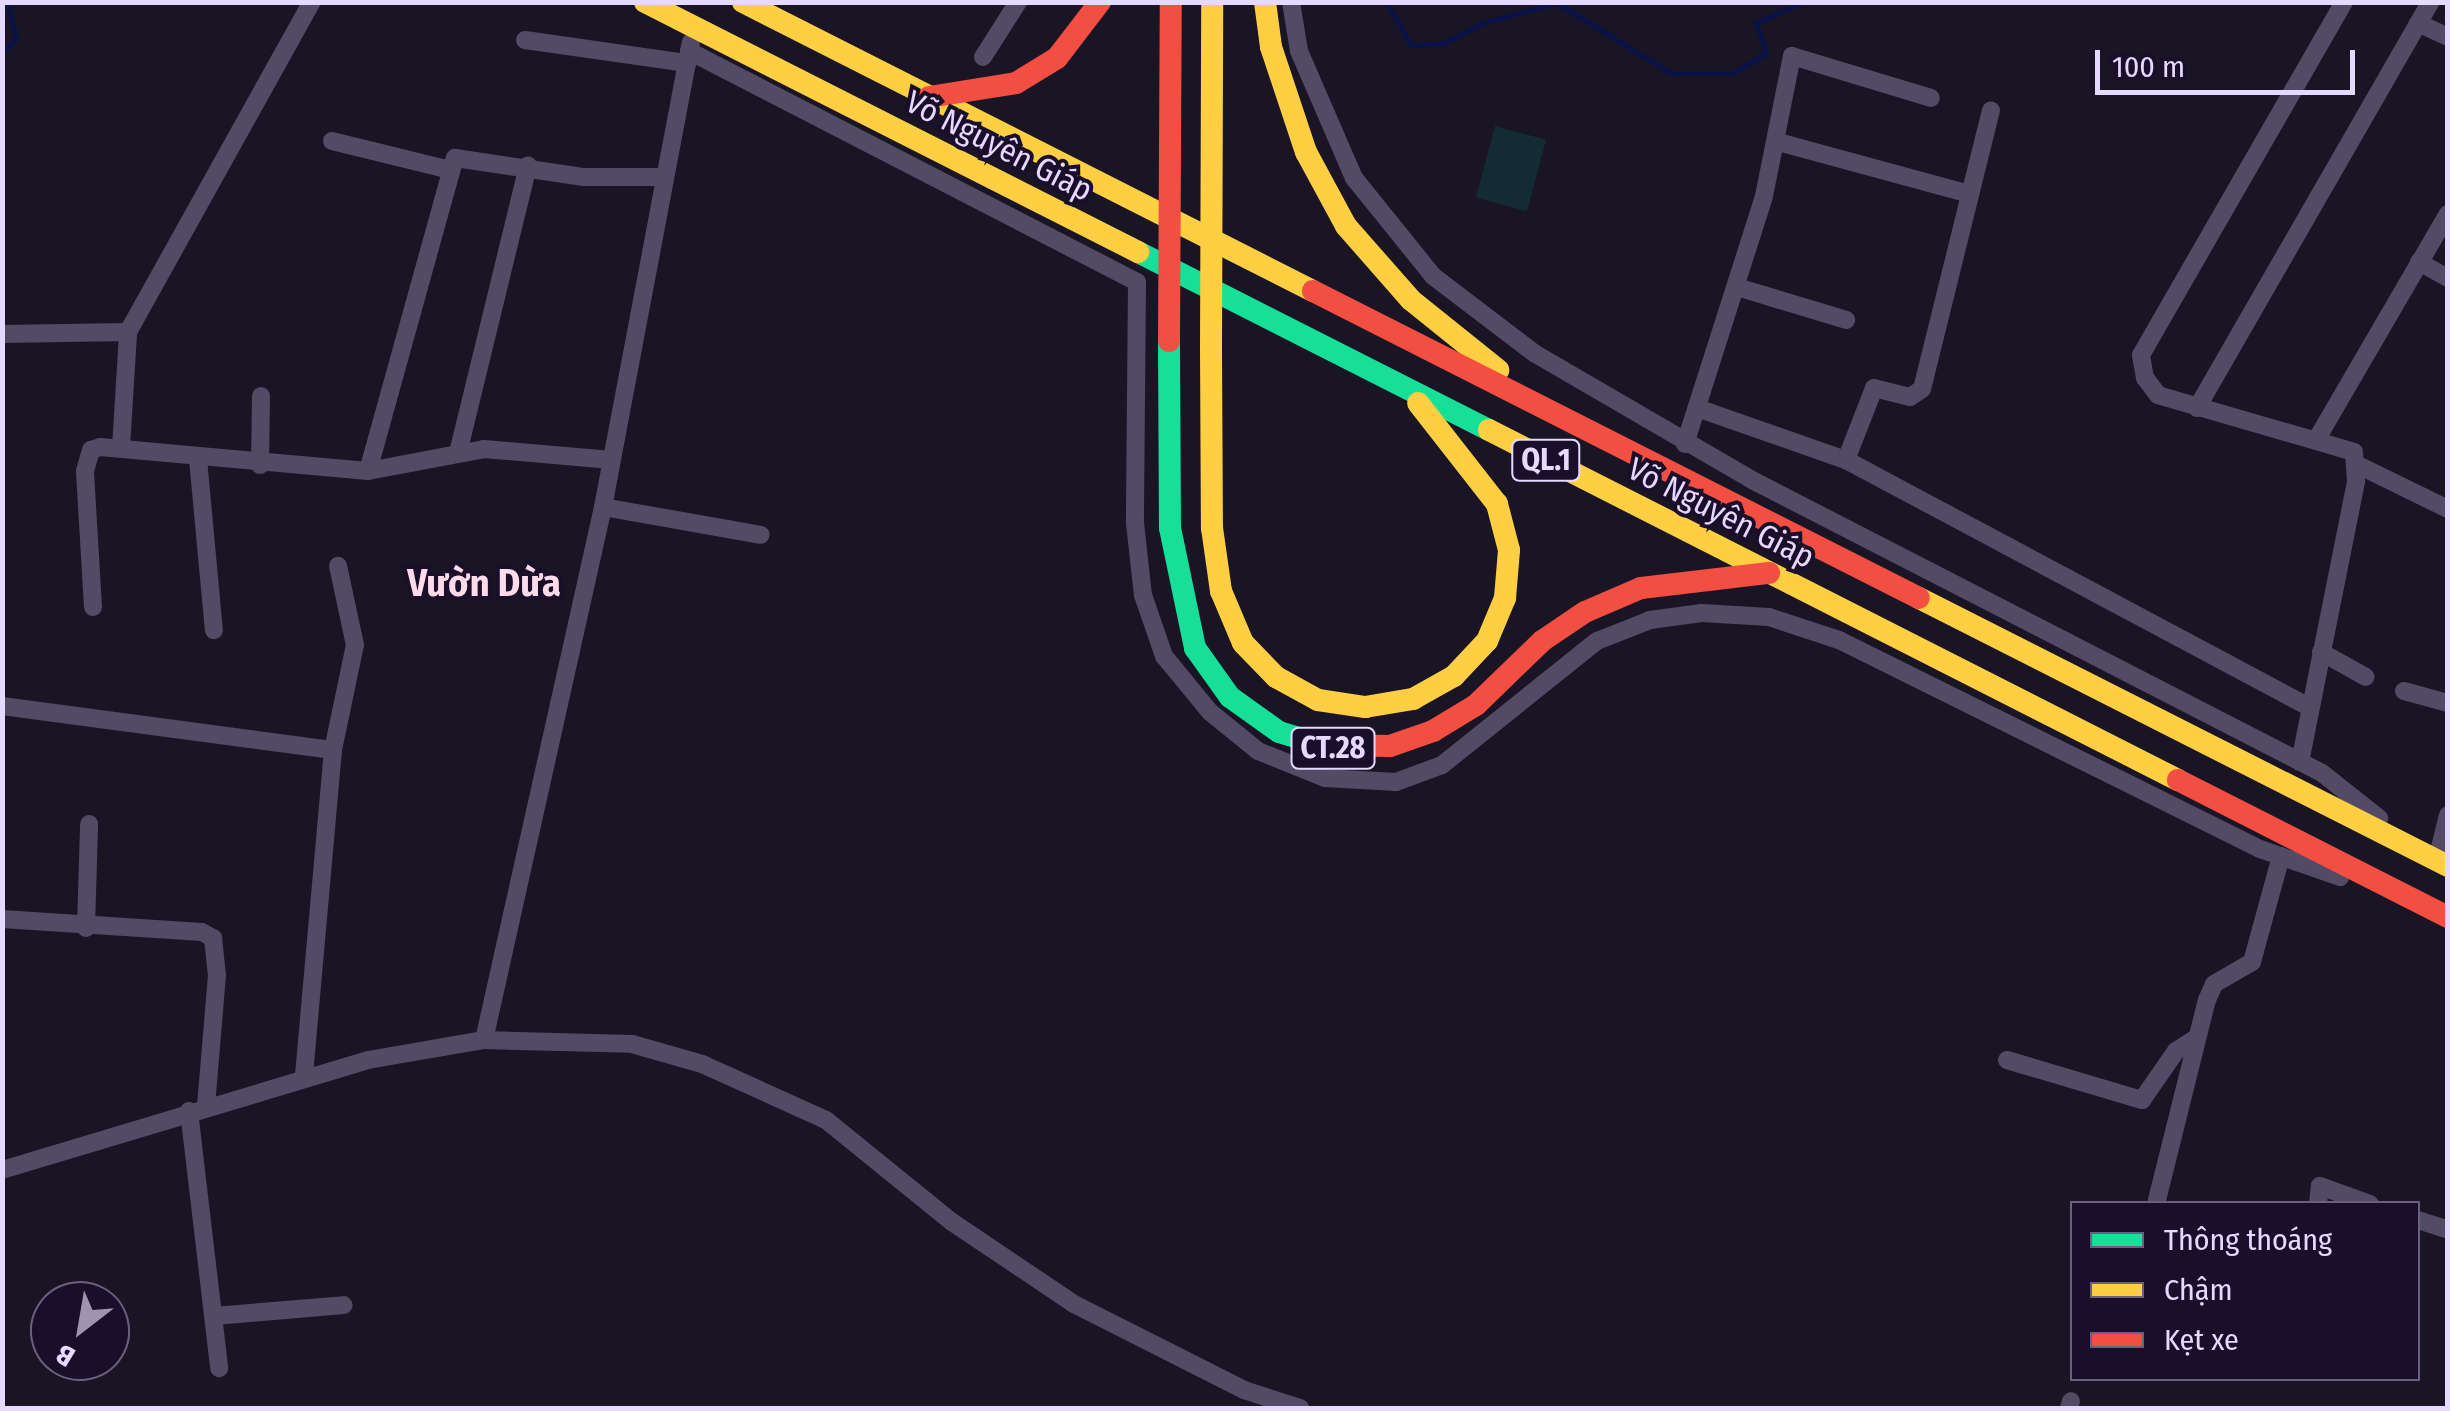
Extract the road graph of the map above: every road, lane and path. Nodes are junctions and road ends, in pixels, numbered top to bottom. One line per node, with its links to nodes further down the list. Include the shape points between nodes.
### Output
1 (312, 2): 31 (street)
2 (644, 2): 15 (highway, Võ Nguyên Giáp / QL.1)
3 (743, 2): 17 (highway, Võ Nguyên Giáp / QL.1)
4 (1018, 2): 16 (street)
5 (1100, 2): 17 (highway, via 1057,58 1016,83)
6 (1171, 2): 52 (highway, CT.28, bridge, via 1170,528 1195,648 1230,697 1279,732 1337,749 1390,746 1433,732 1476,705 1542,641 1586,612 1641,588)
7 (1212, 2): 33 (highway, CT.28, bridge, via 1212,528 1220,591 1243,642 1276,677 1318,700 1366,707 1412,699 1454,676 1486,641 1506,598 1509,550 1497,504)
8 (1265, 2): 34 (highway, via 1270,47 1306,152 1346,226 1411,300 1493,364)
9 (1291, 2): 39 (street, via 1298,51 1354,178 1433,276 1534,354)
10 (2344, 2): 36 (street, via 2141,355 2145,378 2158,394)
11 (2430, 2): 12 (street)
12 (2418, 23): 13 (street); 36 (street)
13 (2448, 38)
14 (525, 40): 15 (street)
15 (690, 47): 24 (street); 33 (highway, Võ Nguyên Giáp / QL.1); 65 (street, via 1138,282 1135,522 1143,595 1164,656 1210,712 1258,751 1326,778 1396,782 1442,765 1597,640 1684,615 1769,617 1839,640)
16 (983, 57)
17 (930, 97): 34 (highway, Võ Nguyên Giáp / QL.1)
18 (1931, 98): 21 (street, via 1792,56)
19 (1991, 110): 25 (street)
20 (332, 142): 23 (street)
21 (1778, 142): 25 (street); 29 (street)
22 (528, 165): 23 (street, via 464,156); 24 (street, via 584,177); 41 (street)
23 (450, 170): 47 (street)
24 (660, 177): 43 (street)
25 (1970, 194): 44 (street, via 1922,389 1910,397 1874,388)
26 (2448, 214): 27 (street)
27 (2418, 262): 28 (street); 38 (street)
28 (2448, 278)
29 (1738, 287): 30 (street); 37 (street)
30 (1846, 320)
31 (128, 332): 32 (street); 40 (street)
32 (2, 334)
33 (1405, 388): 52 (highway, Võ Nguyên Giáp / QL.1)
34 (1516, 394): 66 (highway, Võ Nguyên Giáp / QL.1)
35 (261, 396): 45 (street)
36 (2197, 408): 38 (street)
37 (1700, 409): 39 (street); 44 (street)
38 (2318, 436): 46 (street, via 2345,444)
39 (1684, 444): 62 (street)
40 (121, 448): 42 (street); 53 (street, via 100,446 86,460)
41 (458, 453): 43 (street, via 484,449); 47 (street)
42 (198, 459): 45 (street); 54 (street)
43 (612, 460): 48 (street)
44 (1846, 460): 60 (street)
45 (260, 466): 47 (street)
46 (2358, 466): 49 (street); 55 (street)
47 (368, 471)
48 (602, 507): 50 (street); 71 (street)
49 (2448, 510)
50 (761, 534)
51 (338, 566): 61 (street, via 355,644)
52 (1769, 573): 67 (highway, Võ Nguyên Giáp / QL.1)
53 (93, 607)
54 (214, 630)
55 (2321, 652): 56 (street); 60 (street)
56 (2366, 677)
57 (2404, 691): 58 (street)
58 (2448, 703)
59 (2, 706): 61 (street, via 52,718)
60 (2309, 707): 62 (street)
61 (333, 750): 73 (street)
62 (2300, 762): 66 (street)
63 (2448, 815): 66 (street)
64 (89, 824): 69 (street)
65 (2281, 856): 67 (street); 70 (street, via 2252,962 2214,984)
66 (2437, 860)
67 (2441, 914)
68 (2, 919): 69 (street)
69 (86, 928): 74 (street, via 202,932 213,938 217,976)
70 (2196, 1038): 72 (street, via 2176,1051 2142,1100); 76 (street)
71 (484, 1040): 73 (street); 84 (street, via 632,1044 756,1086 826,1120 952,1222 1074,1304 1244,1390)
72 (2007, 1060)
73 (304, 1078): 74 (street)
74 (198, 1108): 75 (street); 82 (street)
75 (2, 1170)
76 (2157, 1201)
77 (2318, 1201): 78 (street, via 2320,1186)
78 (2362, 1201)
79 (2420, 1221): 80 (street)
80 (2445, 1230)
81 (344, 1306): 82 (street)
82 (214, 1316): 83 (street)
83 (219, 1368)
84 (1300, 1408)

